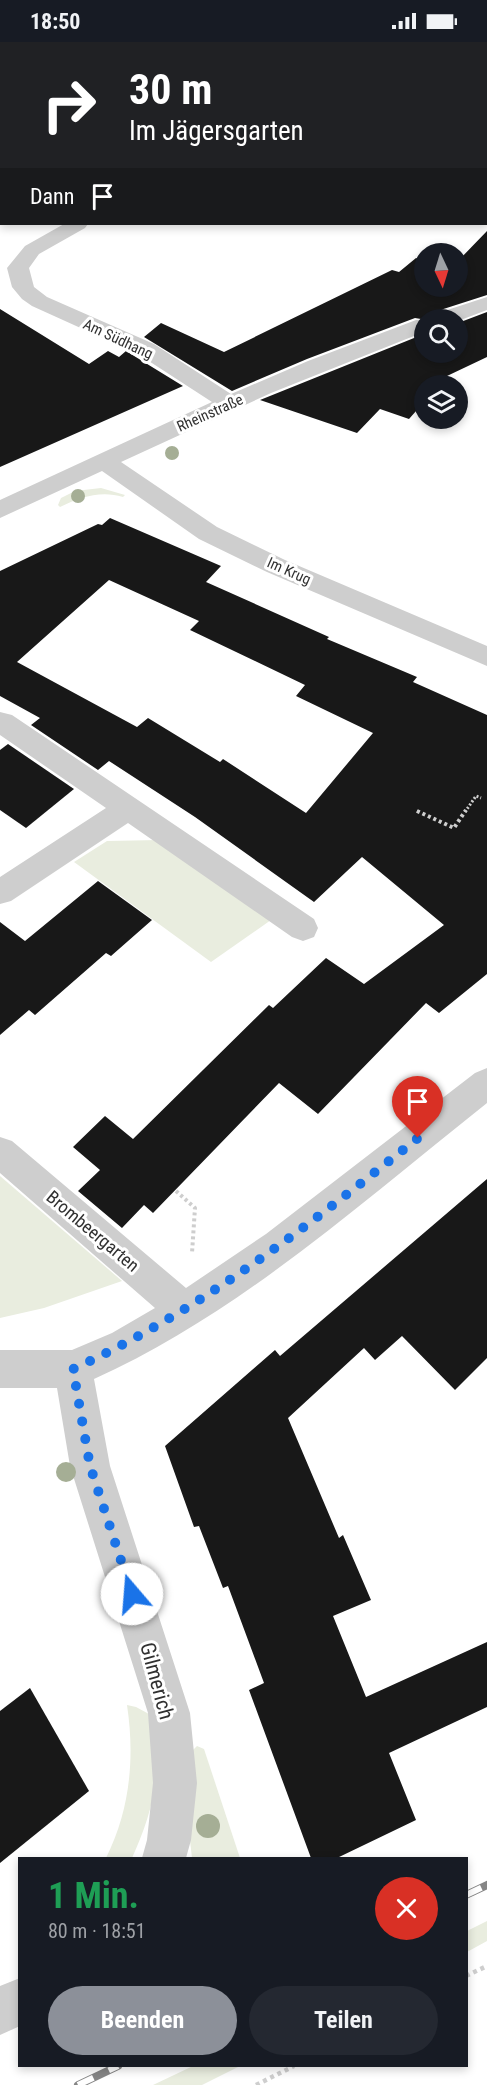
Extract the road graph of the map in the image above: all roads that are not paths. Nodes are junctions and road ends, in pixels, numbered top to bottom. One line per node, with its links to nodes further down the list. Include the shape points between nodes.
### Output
1 (76, 225): 2 (street, Am Südhang, via 32,250)
2 (9, 269): 6 (street, Am Südhang, via 33,298 146,349)
3 (486, 304): 4 (street)
4 (468, 310)
5 (414, 329): 6 (street, Rheinstraße)
6 (230, 404): 7 (street, Rheinstraße)
7 (104, 462): 8 (street, Rheinstraße); 9 (street, Im Krug, via 208,533 286,571)
8 (0, 510)
9 (487, 657)
10 (2, 722): 11 (street)
11 (128, 809): 12 (street); 13 (street)
12 (0, 892)
13 (303, 928)
14 (487, 1083): 16 (street, via 279,1246)
15 (0, 1152): 16 (street, Brombeergarten)
16 (185, 1310): 18 (street, via 125,1346)
17 (0, 1369): 18 (street)
18 (73, 1369): 19 (street, Gilmerich, via 90,1466 169,1713 175,1783)
19 (164, 1857)
20 (18, 2002): 21 (street)
21 (0, 2011)

